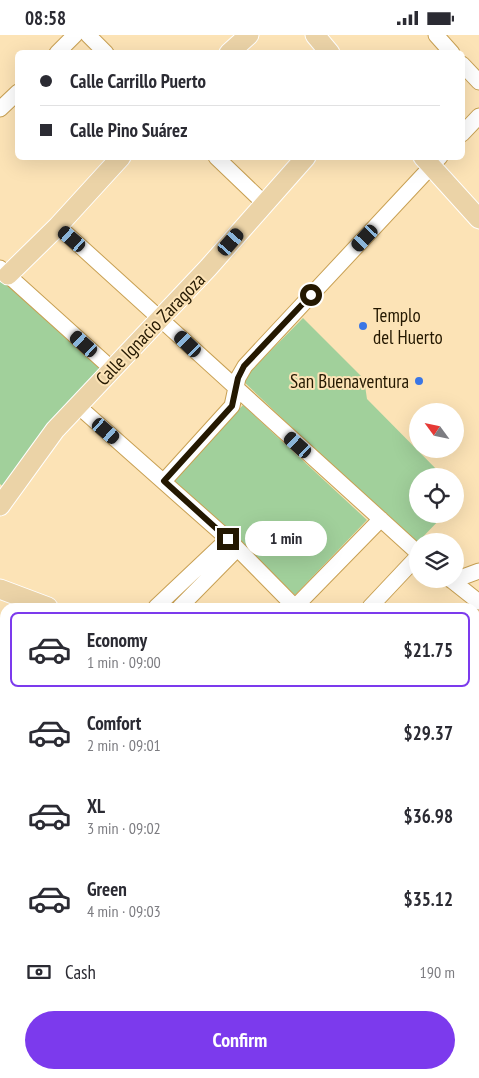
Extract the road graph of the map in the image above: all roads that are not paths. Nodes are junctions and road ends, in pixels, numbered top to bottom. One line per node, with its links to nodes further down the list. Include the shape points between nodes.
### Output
1 (75, 35): 6 (street)
2 (88, 35): 7 (street)
3 (249, 35): 8 (main road)
4 (315, 35): 9 (main road)
5 (436, 35): 10 (street)
6 (60, 50)
7 (103, 50)
8 (232, 50)
9 (328, 50)
10 (449, 50)
11 (465, 67): 12 (street)
12 (479, 82)
13 (15, 94): 14 (street)
14 (0, 109)
15 (479, 117): 16 (street)
16 (465, 131)
17 (117, 160): 23 (main road)
18 (219, 160): 21 (street)
19 (303, 160): 21 (main road, Calle Ignacio Zaragoza)
20 (432, 160): 22 (main road); 27 (street, via 244,366 238,378)
21 (265, 203): 25 (main road, Calle Ignacio Zaragoza)
22 (479, 219)
23 (58, 226): 24 (main road); 25 (street)
24 (4, 271): 26 (street)
25 (161, 318): 26 (main road, Calle Ignacio Zaragoza); 27 (street)
26 (112, 369): 28 (main road, Calle Ignacio Zaragoza)
27 (237, 391): 29 (street, via 232,406); 31 (street)
28 (78, 406): 29 (street); 30 (main road, Calle Ignacio Zaragoza)
29 (164, 481): 32 (street)
30 (3, 494)
31 (381, 519): 33 (street); 44 (street)
32 (232, 544): 41 (street); 42 (street); 43 (street)
33 (409, 546)
34 (409, 565): 45 (street)
35 (479, 571): 36 (street)
36 (464, 576)
37 (461, 588): 39 (street)
38 (0, 589): 40 (main road)
39 (479, 602)
40 (37, 603)
41 (161, 603)
42 (183, 603)
43 (291, 603)
44 (299, 603)
45 (374, 603)

